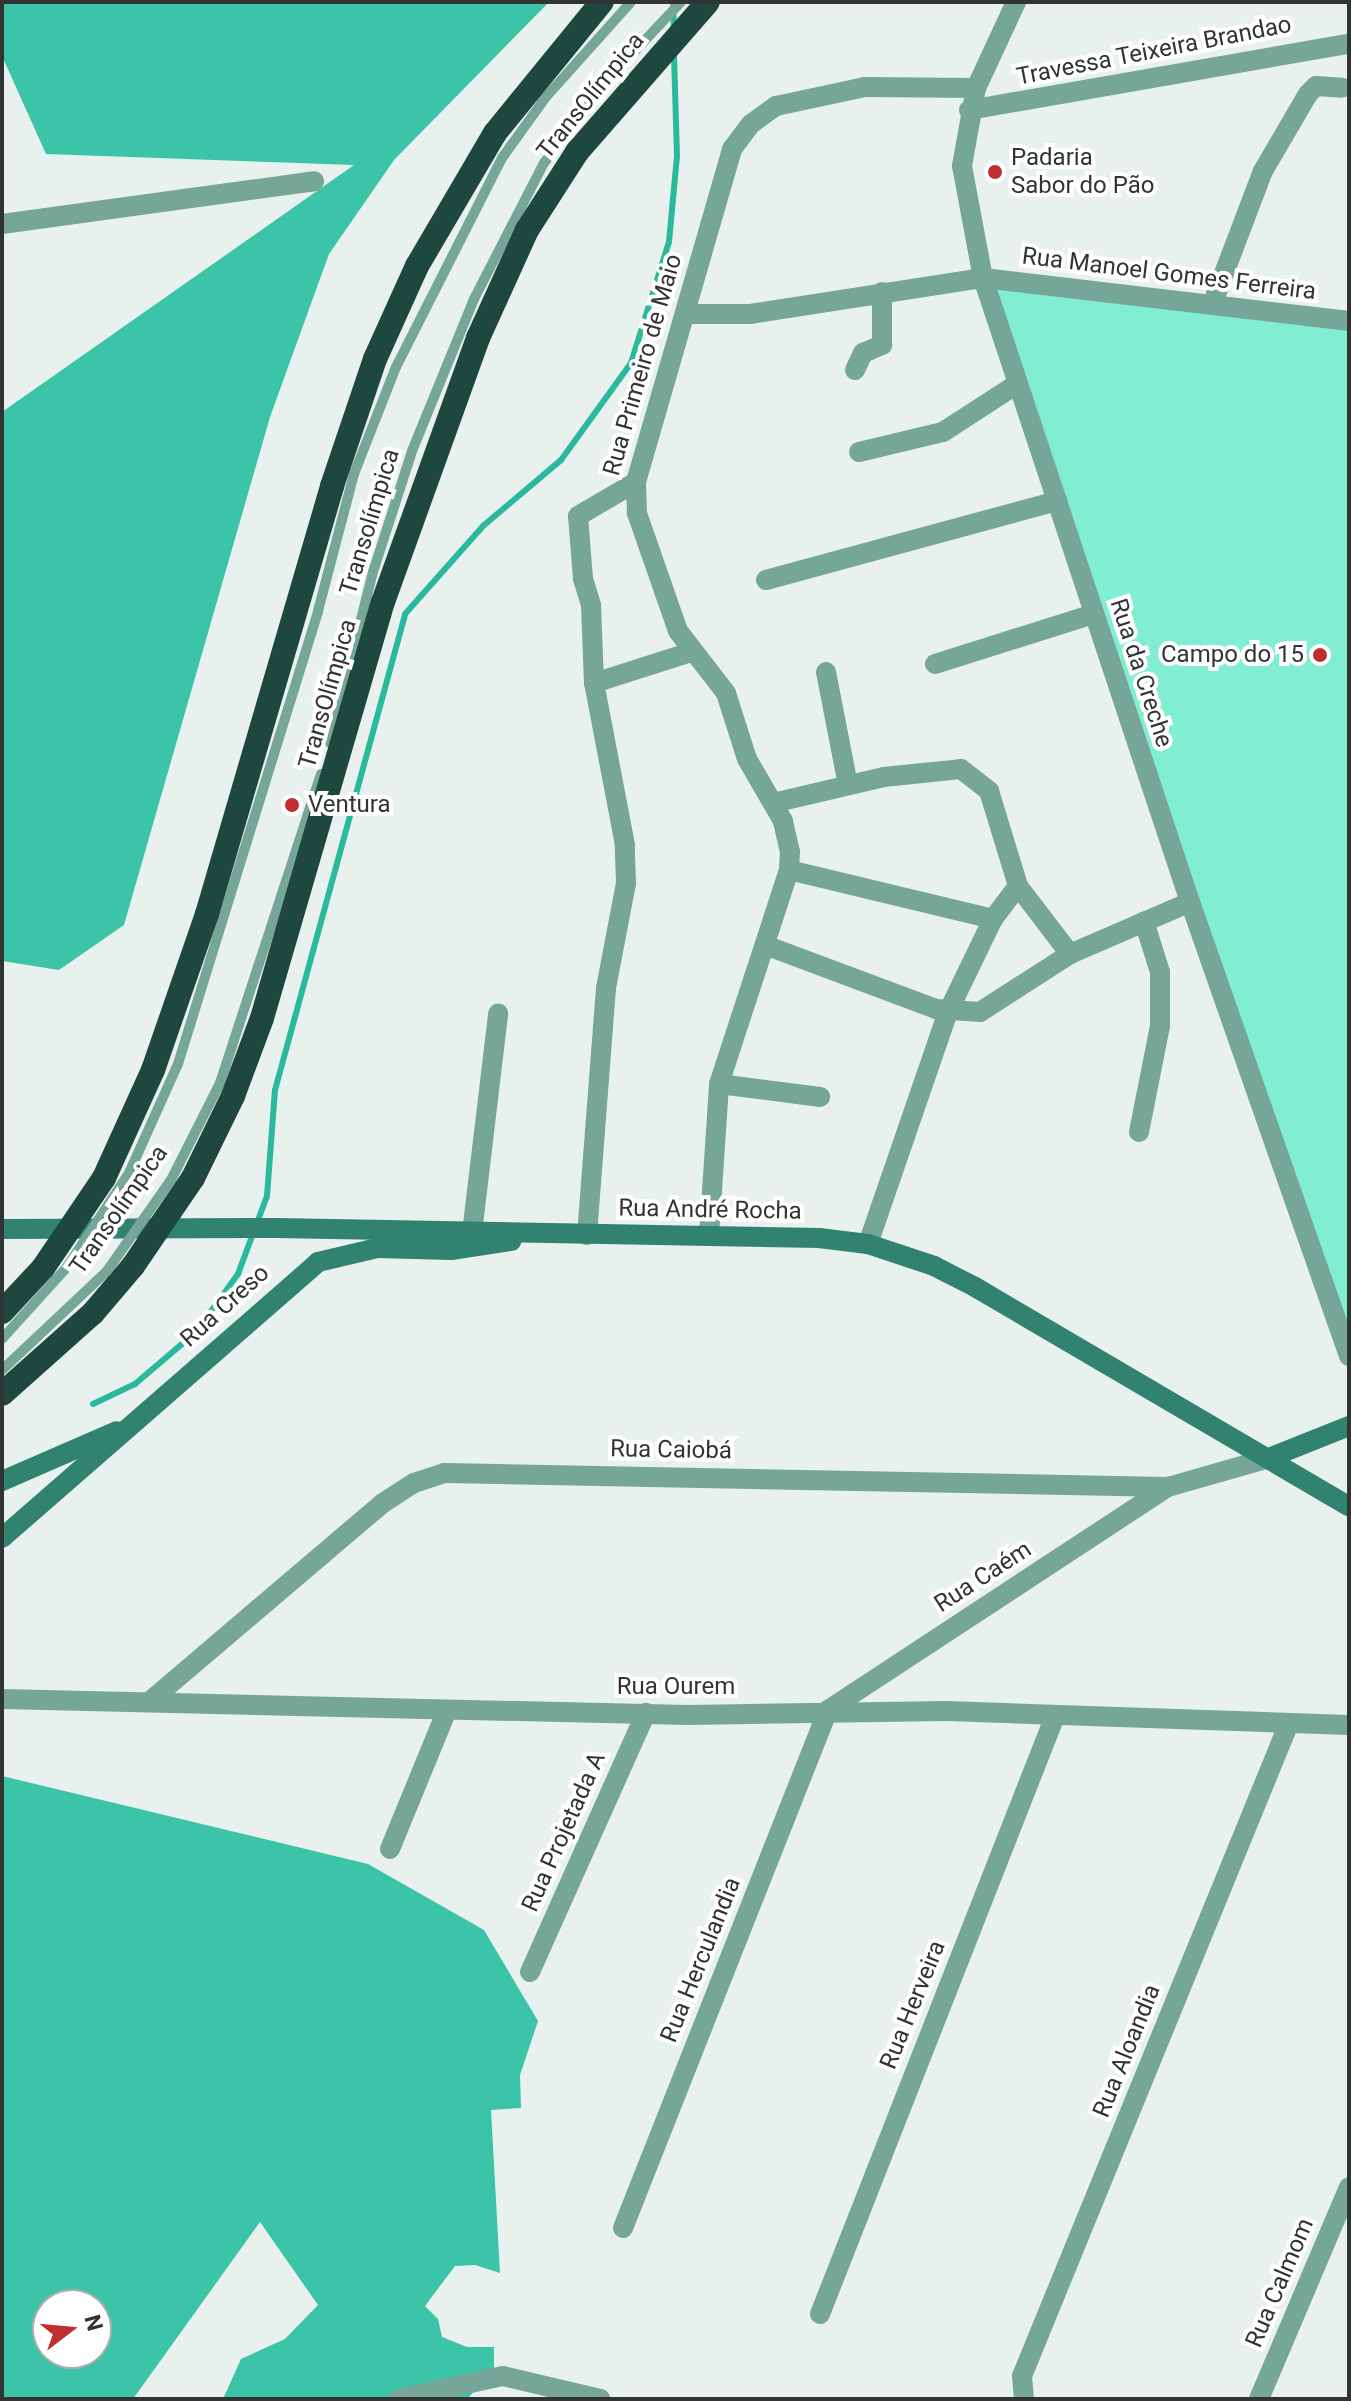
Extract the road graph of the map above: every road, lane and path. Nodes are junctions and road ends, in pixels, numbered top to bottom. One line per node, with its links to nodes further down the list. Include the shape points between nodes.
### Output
1 (602, 2): 51 (highway, TransOlímpica, bridge, via 495,133 417,266 375,359 327,500 207,914 153,1070 104,1178)
2 (631, 2): 51 (lane, Transolímpica, bridge, via 546,97 502,158 396,367 354,474 318,611 178,1064 129,1173)
3 (681, 2): 44 (lane, Transolímpica, via 603,85 544,163 474,299 412,451 373,572 329,747 220,1083)
4 (708, 2): 44 (highway, TransOlímpica, via 577,152 527,230 478,338 383,602 262,1018 233,1096)
5 (1016, 2): 7 (street, Rua da Creche)
6 (1349, 44): 9 (street, Travessa Teixeira Brandao)
7 (976, 88): 9 (street, Rua da Creche); 17 (street, Rua Primeiro de Maio, via 865,87 776,106 751,124 732,149)
8 (1342, 88): 16 (street, via 1316,86 1308,94 1263,171)
9 (969, 110): 14 (street, Rua da Creche, via 963,189)
10 (314, 181): 12 (street)
11 (2, 214): 12 (street)
12 (26, 221): 13 (street)
13 (2, 224)
14 (983, 278): 15 (street, Rua Manoel Gomes Ferreira); 16 (street, Rua Manoel Gomes Ferreira); 20 (street, Rua da Creche)
15 (882, 292): 17 (street, Rua Manoel Gomes Ferreira, via 750,314); 19 (street, via 882,345 863,353)
16 (1212, 305): 18 (street, Rua Manoel Gomes Ferreira)
17 (685, 314): 22 (street, Rua Primeiro de Maio)
18 (1349, 321)
19 (855, 370)
20 (1017, 384): 21 (street, via 943,432); 23 (street, Rua da Creche)
21 (859, 452)
22 (636, 482): 26 (street, Rua Primeiro de Maio, via 637,513 678,631); 29 (street, via 578,516 583,579 591,605)
23 (1057, 501): 24 (street); 25 (street, Rua da Creche)
24 (766, 580)
25 (1094, 614): 27 (street); 34 (street, Rua da Creche)
26 (691, 652): 29 (street); 31 (street, Rua Primeiro de Maio, via 726,693 747,759)
27 (935, 664)
28 (826, 672): 30 (street)
29 (594, 683): 48 (street, via 625,845 626,883 606,988)
30 (848, 785): 31 (street); 33 (street, via 945,769 975,776 989,791 1002,822)
31 (773, 803): 32 (street, Rua Primeiro de Maio, via 788,834)
32 (789, 870): 35 (street); 37 (street, Rua Primeiro de Maio)
33 (1018, 886): 35 (street); 38 (street)
34 (1190, 902): 36 (street); 54 (street, Rua da Creche)
35 (993, 919): 39 (street)
36 (1144, 921): 38 (street); 43 (street, via 1160,972 1161,1010)
37 (765, 945): 39 (street); 41 (street, Rua Primeiro de Maio)
38 (1070, 954): 39 (street, via 993,1008)
39 (948, 1012): 50 (street)
40 (498, 1014): 46 (street)
41 (719, 1084): 42 (street); 49 (street, Rua Primeiro de Maio)
42 (820, 1097)
43 (1139, 1132)
44 (182, 1179): 55 (lane, Transolímpica, bridge, via 107,1271); 56 (highway, TransOlímpica, bridge, via 133,1266 93,1313)
45 (2, 1229): 46 (main road, Rua André Rocha)
46 (472, 1233): 47 (main road, Rua André Rocha)
47 (536, 1234): 48 (main road, Rua André Rocha); 57 (main road, Rua Creso, via 480,1248 377,1248 318,1262 246,1319)
48 (587, 1235): 49 (main road, Rua André Rocha)
49 (709, 1236): 50 (main road, Rua André Rocha)
50 (868, 1244): 59 (main road, Rua André Rocha, via 920,1260 975,1287)
51 (55, 1267): 52 (highway, TransOlímpica); 53 (lane, Transolímpica)
52 (2, 1312)
53 (2, 1339)
54 (1349, 1356)
55 (2, 1370)
56 (2, 1394)
57 (136, 1423): 60 (main road); 63 (main road, Rua Creso)
58 (1349, 1426): 59 (main road)
59 (1269, 1458): 61 (street, Rua Caiobá); 62 (main road, Rua André Rocha)
60 (2, 1481)
61 (1168, 1487): 65 (street, Rua Caiobá, via 444,1473 414,1483 383,1503); 67 (street, Rua Caém)
62 (1349, 1506)
63 (2, 1538)
64 (2, 1699): 65 (street, Rua Ourem)
65 (149, 1702): 66 (street, Rua Ourem)
66 (447, 1710): 68 (street, Rua Ourem); 72 (street)
67 (828, 1710): 68 (street, Rua Ourem); 69 (street, Rua Ourem); 75 (street, Rua Herculandia)
68 (646, 1713): 73 (street, Rua Projetada A)
69 (1055, 1716): 70 (street, Rua Ourem); 76 (street, Rua Herveira)
70 (1289, 1723): 71 (street, Rua Ourem); 79 (street, Rua Aloandia, via 1022,2376)
71 (1349, 1725)
72 (390, 1849)
73 (530, 1972)
74 (1349, 2187): 80 (street, Rua Calmom)
75 (623, 2228)
76 (820, 2314)
77 (604, 2394): 78 (street, via 503,2376)
78 (398, 2399)
79 (1024, 2399)
80 (1259, 2399)

